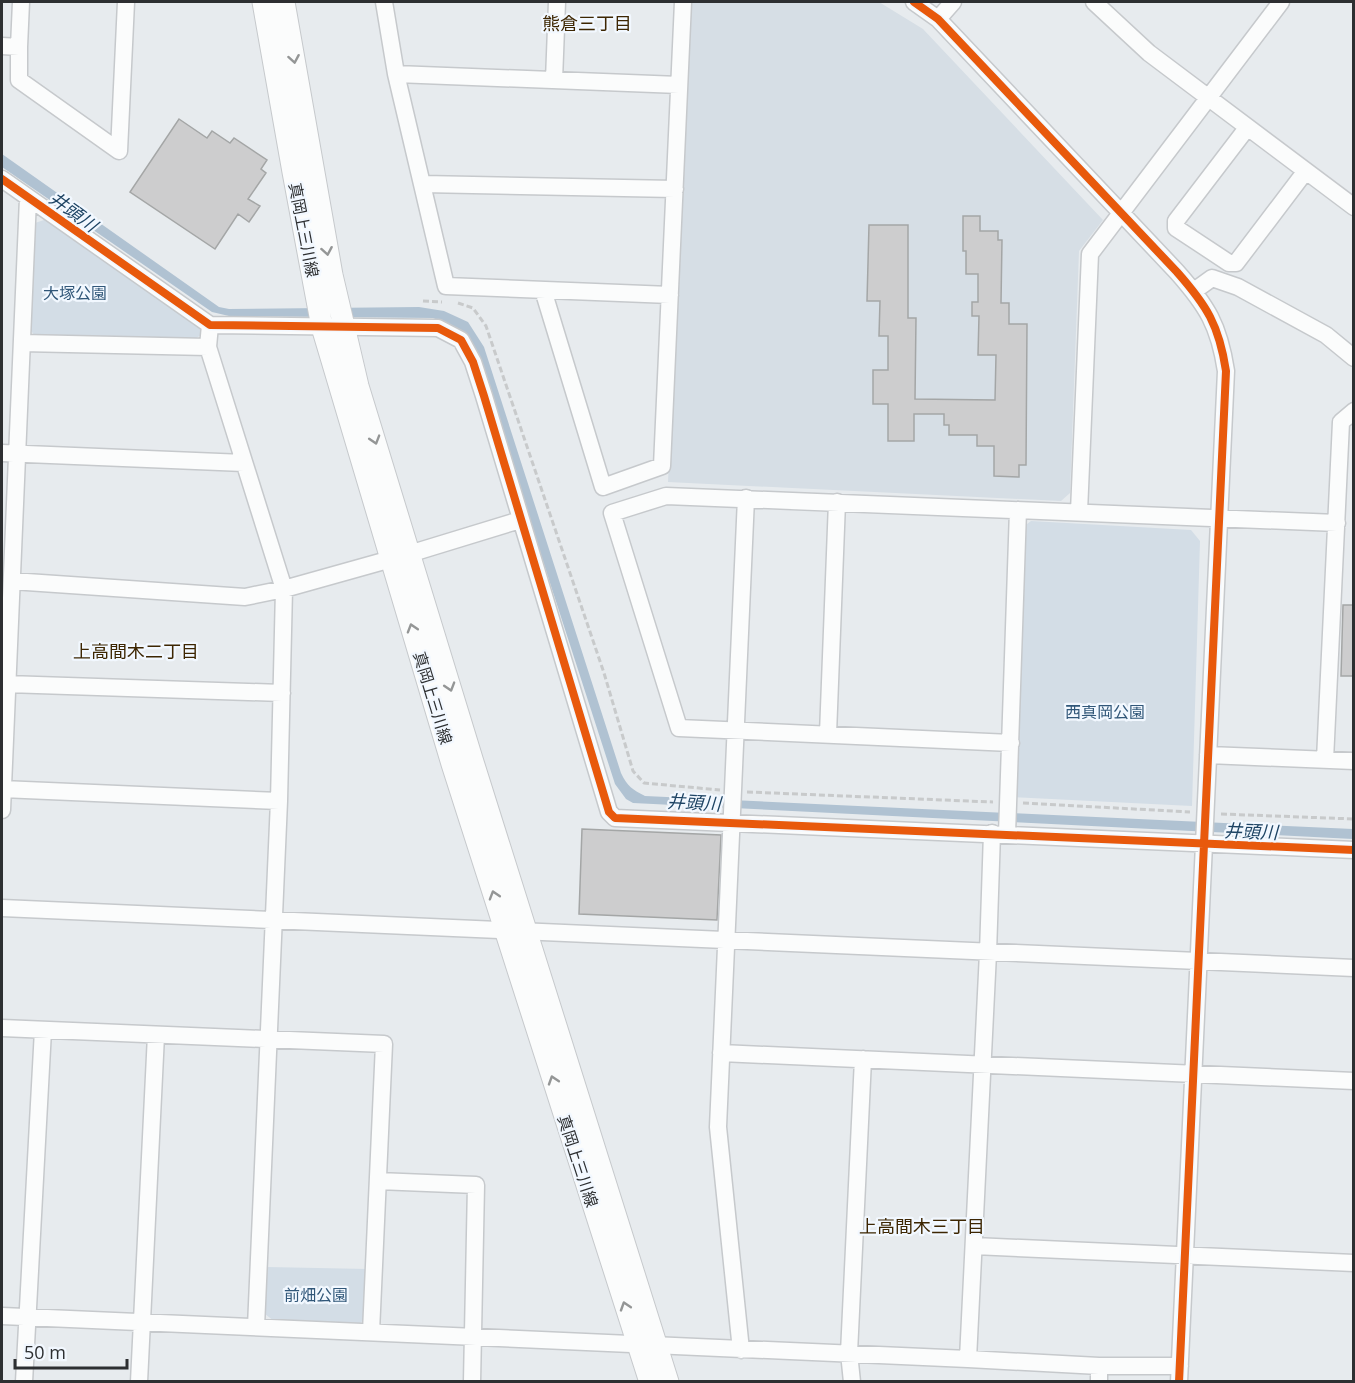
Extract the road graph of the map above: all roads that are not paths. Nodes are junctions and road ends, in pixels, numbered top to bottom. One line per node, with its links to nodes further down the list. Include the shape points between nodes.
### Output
1 (21, 2): 14 (street)
2 (126, 2): 14 (street, via 119,151 19,80)
3 (263, 2): 31 (main road, 真岡上三川線)
4 (284, 2): 32 (main road, 真岡上三川線, one-way to 32)
5 (384, 2): 15 (street)
6 (557, 2): 16 (street)
7 (683, 2): 17 (street)
8 (914, 2): 12 (street)
9 (953, 2): 12 (street)
10 (1281, 2): 18 (street)
11 (1097, 3): 18 (street, via 1149,53)
12 (938, 19): 26 (street)
13 (2, 46): 14 (street)
14 (19, 47)
15 (396, 74): 16 (street); 22 (street)
16 (554, 80): 17 (street)
17 (679, 85): 23 (street)
18 (1208, 99): 19 (street); 26 (street)
19 (1247, 128): 20 (street); 20 (street, via 1176,221 1176,228 1229,262 1236,262)
20 (1305, 172): 25 (street)
21 (2, 179): 24 (street)
22 (423, 184): 23 (street); 27 (street, via 446,286)
23 (675, 189): 29 (street)
24 (28, 198): 30 (street); 33 (street)
25 (1353, 207)
26 (1122, 212): 28 (street); 42 (street, via 1090,254)
27 (543, 290): 29 (street); 29 (street, via 603,487 662,466)
28 (1194, 291): 35 (street, via 1212,278 1238,287 1326,335); 43 (street, via 1209,312 1226,371)
29 (670, 295)
30 (210, 325): 31 (street); 34 (street)
31 (322, 327): 32 (street); 46 (main road, 真岡上三川線)
32 (344, 327): 44 (street, via 438,328 461,340 473,362); 46 (main road, 真岡上三川線, one-way to 46)
33 (22, 344): 34 (street); 37 (street)
34 (208, 347): 38 (street)
35 (1353, 358)
36 (1353, 411): 45 (street, via 1341,422)
37 (9, 454): 38 (street); 47 (street)
38 (244, 463): 48 (street)
39 (746, 498): 40 (street); 51 (street); 51 (street, via 666,496 612,513 679,728)
40 (837, 502): 41 (street); 52 (street)
41 (1018, 510): 42 (street); 53 (street)
42 (1079, 512): 43 (street)
43 (1220, 517): 45 (street); 54 (street)
44 (520, 520): 46 (street); 60 (street, via 609,812 615,819)
45 (1337, 523): 55 (street)
46 (400, 557): 48 (street); 66 (main road, 真岡上三川線, one-way to 46); 67 (main road, 真岡上三川線, one-way to 67)
47 (12, 580): 48 (street, via 245,597); 49 (street)
48 (284, 589): 50 (street)
49 (7, 684): 50 (street); 57 (street)
50 (282, 693): 58 (street)
51 (735, 731): 52 (street); 60 (street)
52 (828, 734): 53 (street)
53 (1011, 743): 61 (street, via 1008,802)
54 (1208, 756): 55 (street); 62 (street)
55 (1325, 760): 56 (street)
56 (1353, 760)
57 (2, 789): 58 (street); 59 (street)
58 (279, 801): 65 (street)
59 (2, 810)
60 (731, 823): 61 (street); 68 (street)
61 (1000, 834): 62 (street); 69 (street)
62 (1204, 844): 63 (street); 70 (street)
63 (1353, 850)
64 (2, 908): 65 (street)
65 (274, 919): 66 (street); 75 (street)
66 (505, 931): 67 (street); 91 (main road, 真岡上三川線, one-way to 66)
67 (526, 932): 68 (street); 91 (main road, 真岡上三川線)
68 (725, 941): 69 (street); 76 (street)
69 (988, 952): 70 (street); 78 (street)
70 (1200, 962): 71 (street); 79 (street)
71 (1353, 968)
72 (2, 1028): 73 (street)
73 (43, 1030): 74 (street); 86 (street)
74 (156, 1035): 75 (street); 87 (street)
75 (270, 1040): 81 (street, via 384,1044); 88 (street)
76 (721, 1053): 77 (street); 92 (street, via 718,1127)
77 (863, 1059): 78 (street); 93 (street)
78 (982, 1063): 79 (street); 82 (street)
79 (1194, 1074): 80 (street); 83 (street)
80 (1353, 1081)
81 (378, 1181): 89 (street); 90 (street, via 476,1185)
82 (974, 1246): 83 (street); 94 (street)
83 (1186, 1255): 84 (street); 96 (street)
84 (1353, 1263)
85 (2, 1316): 86 (street)
86 (27, 1317): 87 (street); 97 (street)
87 (142, 1322): 88 (street); 98 (street)
88 (256, 1327): 89 (street)
89 (372, 1332): 90 (street)
90 (473, 1337): 91 (street); 99 (street)
91 (646, 1345): 92 (street); 100 (main road, 真岡上三川線); 101 (main road, 真岡上三川線)
92 (741, 1350): 93 (street)
93 (849, 1353): 94 (street); 102 (street)
94 (968, 1359): 95 (street)
95 (1099, 1374): 96 (street)
96 (1180, 1374)
97 (24, 1382)
98 (139, 1382)
99 (472, 1382)
100 (650, 1382)
101 (668, 1382)
102 (852, 1382)

